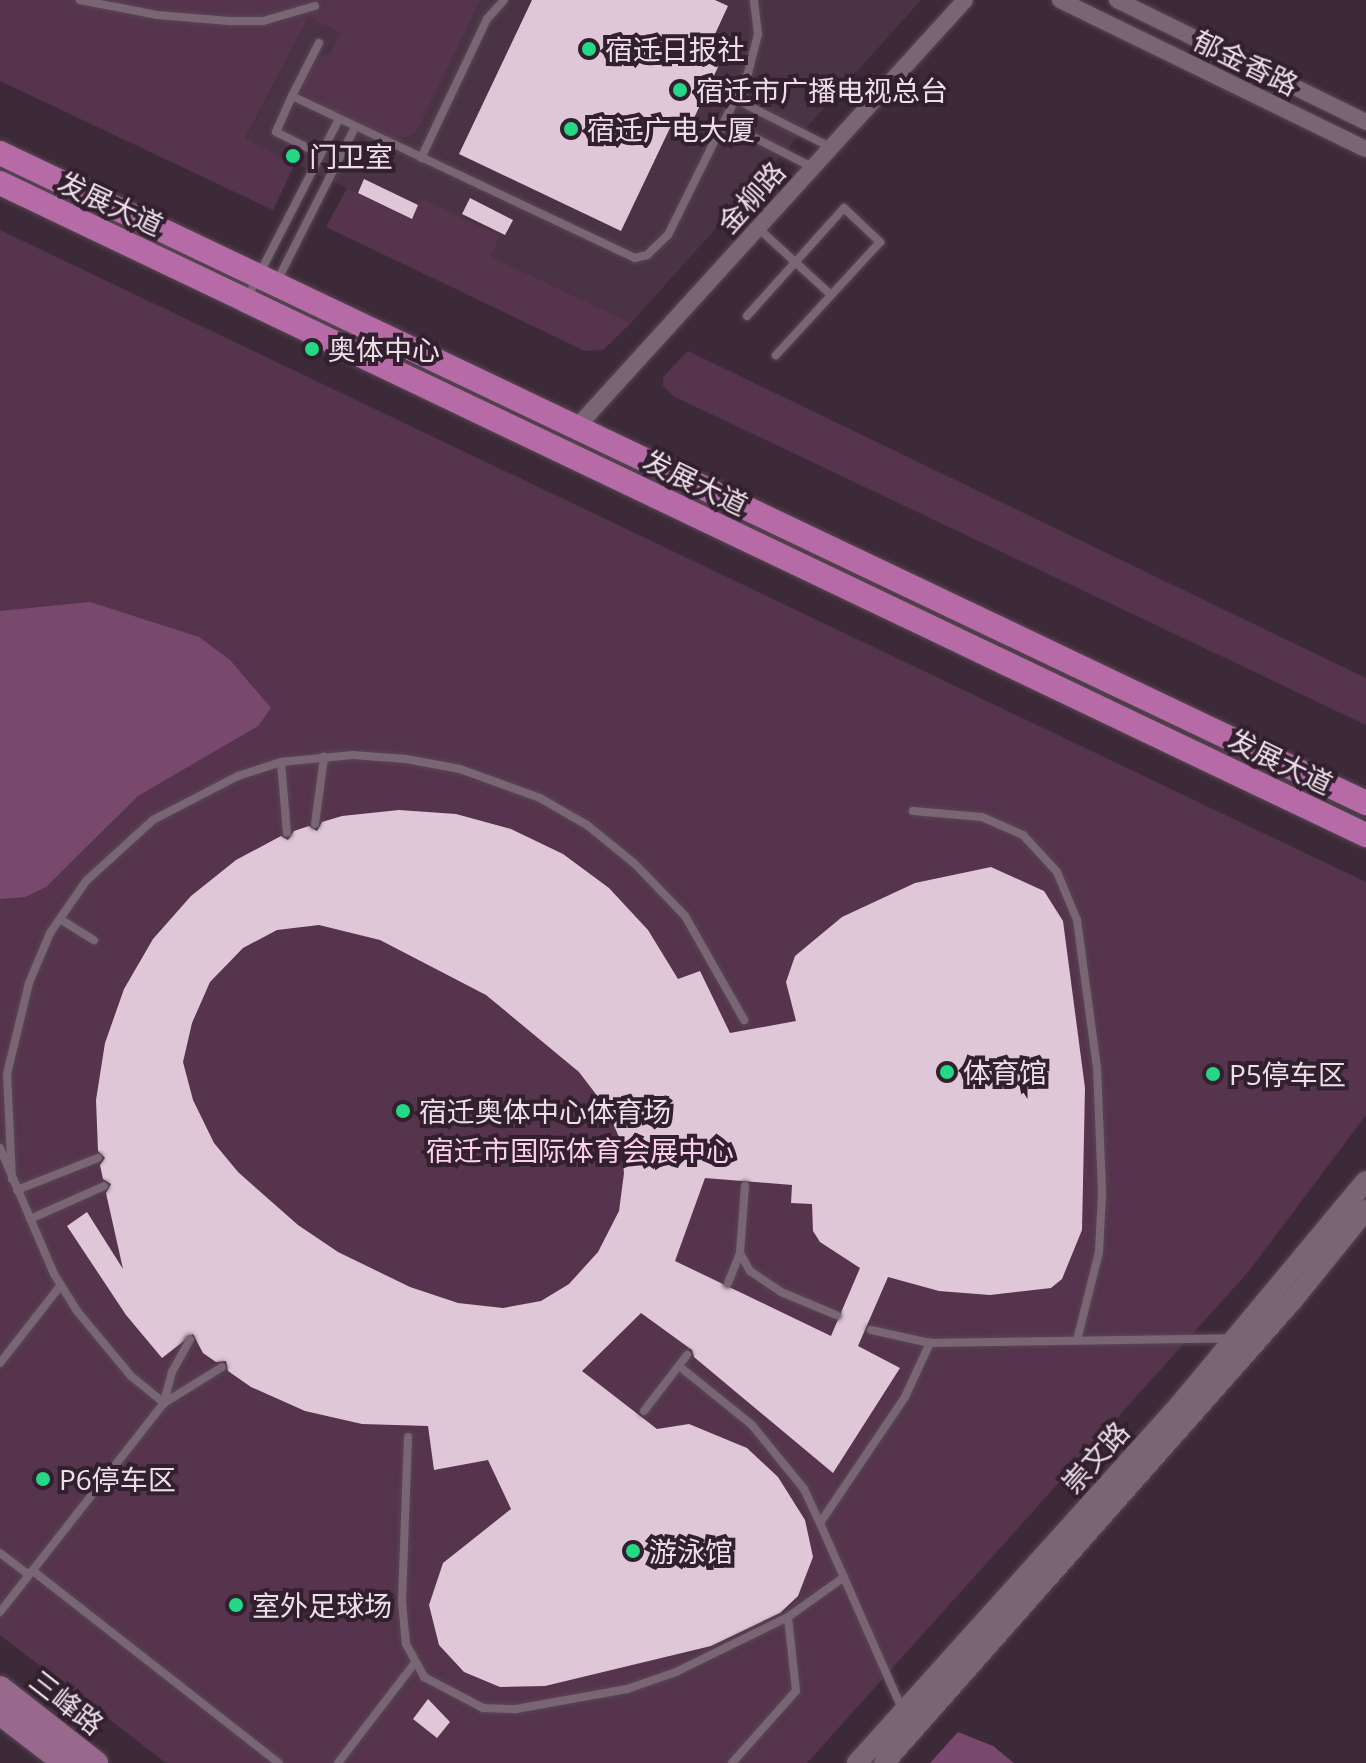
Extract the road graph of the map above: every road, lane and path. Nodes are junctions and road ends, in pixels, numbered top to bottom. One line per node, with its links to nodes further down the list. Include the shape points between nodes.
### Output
1 (80, 0): 7 (lane, via 157,15 229,21 263,21)
2 (504, 0): 19 (lane, via 487,19)
3 (754, 0): 10 (lane, via 754,56)
4 (965, 0): 15 (street, 金柳路)
5 (1060, 0): 16 (street, 郁金香路)
6 (1117, 0): 13 (street, 郁金香路)
7 (315, 6)
8 (319, 43): 9 (lane)
9 (292, 96): 11 (lane); 18 (lane, via 276,132)
10 (735, 99): 12 (lane); 15 (lane)
11 (339, 119): 14 (lane); 18 (lane)
12 (724, 122): 19 (lane, via 668,235 647,255 635,258); 20 (lane)
13 (1366, 122)
14 (355, 127): 19 (lane); 24 (lane)
15 (831, 147): 20 (street, 金柳路)
16 (1366, 149)
17 (0, 153): 24 (main road, 发展大道)
18 (320, 154): 24 (lane)
19 (421, 158)
20 (813, 167): 22 (street, 金柳路)
21 (0, 183): 26 (main road, 发展大道)
22 (758, 228): 23 (lane); 29 (street, 金柳路)
23 (795, 262): 25 (lane); 25 (lane, via 844,208 880,242); 27 (lane)
24 (267, 280): 26 (lane); 26 (lane); 29 (main road, 发展大道)
25 (831, 295): 28 (lane)
26 (254, 304): 36 (main road, 发展大道)
27 (747, 316)
28 (776, 355)
29 (576, 428): 32 (main road, 发展大道)
30 (324, 757): 31 (lane); 34 (lane); 39 (lane, via 406,759 460,769 527,793 587,825 635,864 685,916)
31 (281, 762): 35 (lane); 37 (lane, via 238,776 153,820 106,860)
32 (1366, 803)
33 (913, 811): 56 (lane, via 982,817 1023,835 1057,872 1077,920 1097,1067 1102,1194 1098,1261)
34 (315, 824)
35 (287, 833)
36 (1366, 835)
37 (60, 919): 38 (lane); 42 (lane, via 29,983 13,1037 5,1110)
38 (94, 940)
39 (744, 1020)
40 (0, 1148): 42 (lane)
41 (98, 1158): 46 (lane)
42 (12, 1179): 46 (lane)
43 (1366, 1181): 54 (street, 崇文路)
44 (104, 1186): 48 (lane)
45 (745, 1186): 49 (lane)
46 (17, 1190): 48 (lane)
47 (1366, 1210): 81 (street, 崇文路, via 1274,1323)
48 (30, 1219): 51 (lane)
49 (740, 1253): 50 (lane); 52 (lane, via 760,1280)
50 (728, 1283)
51 (61, 1285): 59 (lane); 62 (lane, via 131,1376)
52 (836, 1315)
53 (871, 1330): 57 (lane)
54 (1237, 1338): 56 (lane); 73 (street, 崇文路)
55 (190, 1340): 62 (lane, via 172,1372)
56 (1077, 1340): 57 (lane)
57 (930, 1343): 65 (lane, via 890,1422)
58 (687, 1355): 60 (lane)
59 (0, 1363)
60 (679, 1366): 63 (lane); 65 (lane, via 752,1425 804,1489)
61 (222, 1367): 62 (lane)
62 (164, 1403): 67 (lane)
63 (644, 1411)
64 (408, 1437): 71 (lane, via 402,1602 406,1644)
65 (820, 1523): 68 (lane)
66 (0, 1553): 67 (lane)
67 (31, 1573): 69 (lane); 77 (lane)
68 (844, 1577): 70 (lane); 73 (lane)
69 (0, 1612)
70 (788, 1617): 71 (lane, via 676,1672 627,1689 516,1709 483,1708 462,1700 424,1677); 79 (lane, via 796,1691)
71 (414, 1664): 78 (lane)
72 (0, 1688): 76 (main road, 三峰路)
73 (903, 1712): 80 (street, 崇文路)
74 (0, 1713): 75 (main road, 三峰路)
75 (65, 1763)
76 (96, 1763)
77 (279, 1763)
78 (338, 1763)
79 (732, 1763)
80 (857, 1763)
81 (884, 1763)

